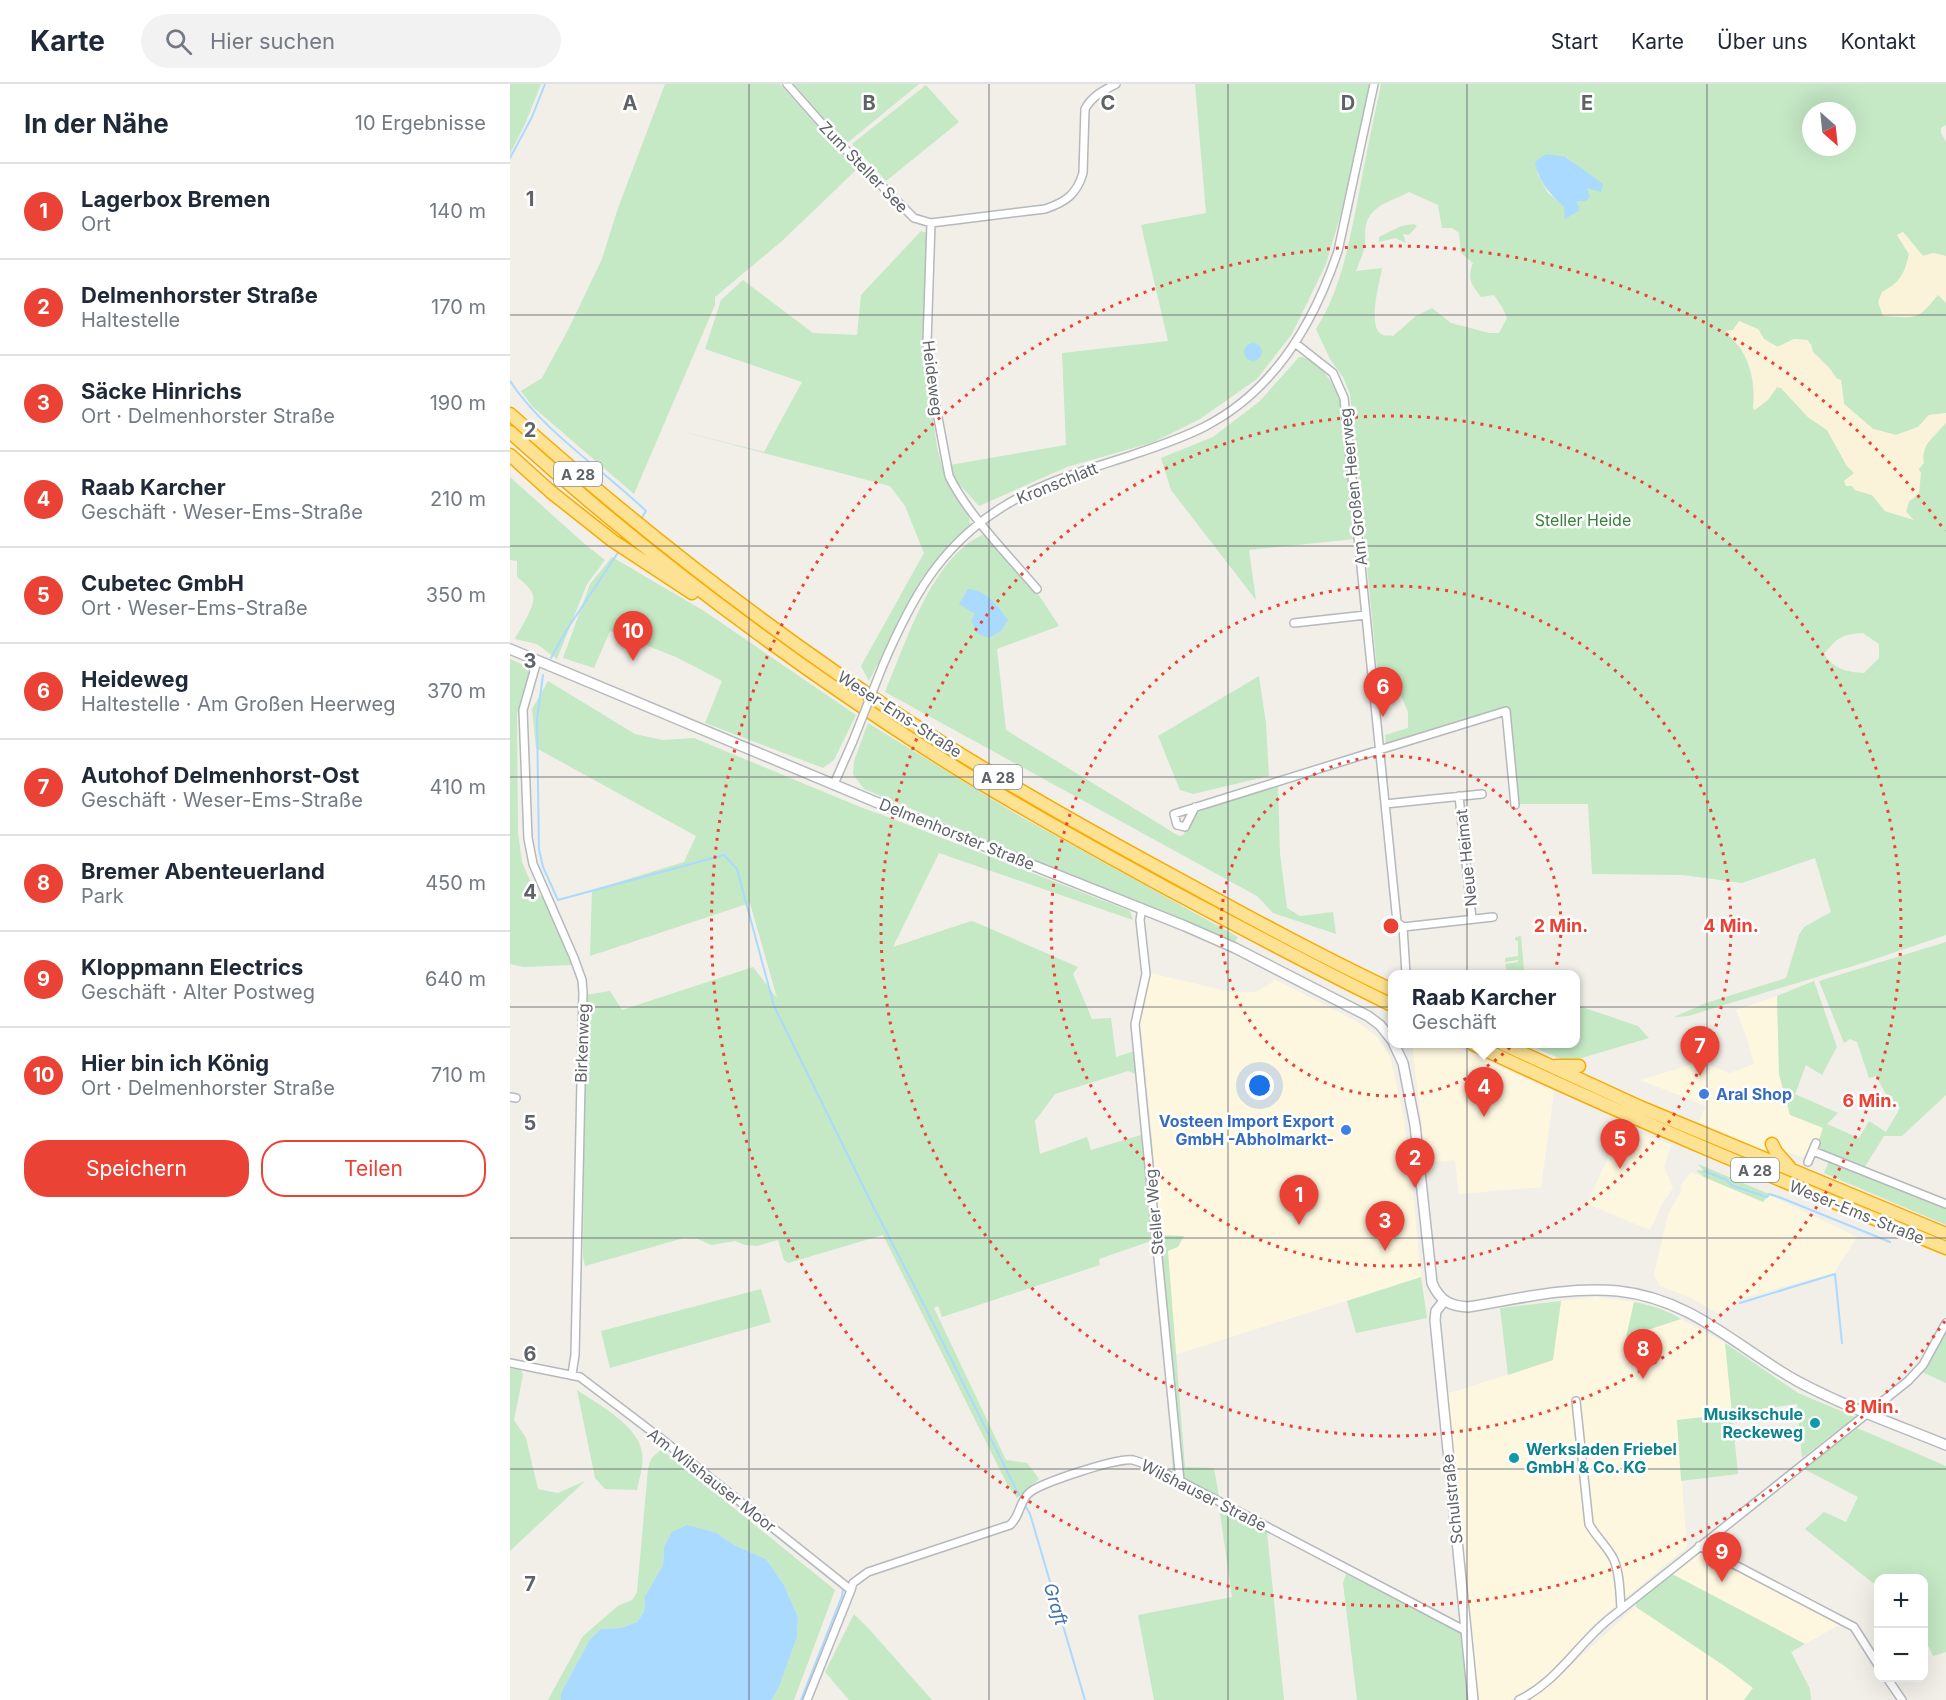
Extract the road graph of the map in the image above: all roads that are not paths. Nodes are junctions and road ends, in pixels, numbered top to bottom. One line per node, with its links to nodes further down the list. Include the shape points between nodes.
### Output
1 (786, 84): 4 (street, Zum Steller See, via 839,144 914,218)
2 (1116, 84): 4 (street, via 1099,93 1085,109 1083,173 1069,199 1045,208)
3 (1374, 84): 5 (street, via 1338,251 1320,301)
4 (931, 223): 11 (street, Heideweg, via 929,370 949,476)
5 (1295, 344): 11 (street, Kronschlatt, via 1263,383 1205,427 1032,490); 14 (street, Am Großen Heerweg, via 1333,374 1344,398)
6 (510, 404): 8 (highway)
7 (510, 414): 8 (highway, Weser-Ems-Straße / A 28)
8 (526, 429): 30 (highway, Weser-Ems-Straße / A 28, via 728,595 915,725 1056,811 1216,900)
9 (510, 432): 13 (highway, Weser-Ems-Straße / A 28, via 622,529)
10 (510, 455): 13 (highway, via 613,541 717,610)
11 (981, 522): 12 (street, Heideweg); 19 (street, Kronschlatt, bridge, via 942,559 920,588)
12 (1037, 589)
13 (727, 610): 31 (highway, Weser-Ems-Straße / A 28, via 849,697 988,787 1199,906)
14 (1366, 615): 15 (street); 18 (street, Am Großen Heerweg)
15 (1294, 622)
16 (510, 649): 17 (street, Delmenhorster Straße)
17 (537, 661): 19 (street, Delmenhorster Straße); 49 (street, Birkenweg, via 523,710 528,838 533,864 574,958 583,992)
18 (1379, 750): 22 (street, Am Großen Heerweg); 23 (street, via 1506,711); 24 (street)
19 (834, 784): 25 (street, Delmenhorster Straße)
20 (1482, 794): 21 (street, Neue Heimat)
21 (1460, 796): 22 (street, Neue Heimat); 27 (street, Neue Heimat)
22 (1385, 804): 28 (street, Am Großen Heerweg)
23 (1515, 806)
24 (1195, 807)
25 (1142, 908): 32 (street, Delmenhorster Straße, via 1235,948 1341,1001 1368,1016); 53 (street, Steller Weg, via 1146,974 1135,1024)
26 (1493, 917): 27 (street, Neue Heimat)
27 (1472, 919): 28 (street, Neue Heimat)
28 (1400, 924): 29 (street, Am Großen Heerweg)
29 (1406, 970)
30 (1388, 988)
31 (1388, 1003)
32 (1388, 1035)
33 (1396, 1048): 46 (street, Delmenhorster Straße, via 1403,1063 1415,1125 1432,1283)
34 (1482, 1048): 45 (highway, Weser-Ems-Straße / A 28, via 1634,1118)
35 (1512, 1048): 36 (highway, Weser-Ems-Straße / A 28)
36 (1552, 1066): 37 (highway); 42 (highway, Weser-Ems-Straße / A 28)
37 (1579, 1066)
38 (1816, 1143): 40 (street)
39 (1772, 1144): 42 (highway)
40 (1813, 1151): 41 (street); 43 (street)
41 (1808, 1162)
42 (1793, 1171): 44 (highway, Weser-Ems-Straße / A 28)
43 (1946, 1204)
44 (1946, 1234)
45 (1946, 1248)
46 (1444, 1300): 51 (street, via 1468,1307 1570,1291 1618,1291 1670,1303 1798,1381); 57 (street, Schulstraße, via 1435,1320)
47 (1946, 1323): 51 (street, via 1917,1373)
48 (510, 1363): 49 (street)
49 (572, 1374): 55 (street, Am Wilshauser Moor, via 659,1437)
50 (1576, 1401): 56 (street, via 1589,1524 1616,1563)
51 (1868, 1413): 52 (street); 54 (street)
52 (1946, 1445)
53 (1180, 1481): 55 (street, Wilshauser Straße, via 1128,1460 1060,1479 1029,1493 1010,1525 868,1572); 57 (street, Wilshauser Straße)
54 (1700, 1546): 56 (street); 58 (street, via 1854,1628)
55 (851, 1590): 60 (street)
56 (1622, 1609): 62 (street, via 1593,1632 1537,1691)
57 (1466, 1631): 61 (street, Schulstraße)
58 (1874, 1659)
59 (1890, 1682): 63 (street)
60 (807, 1700)
61 (1473, 1700)
62 (1519, 1700)
63 (1902, 1700)

